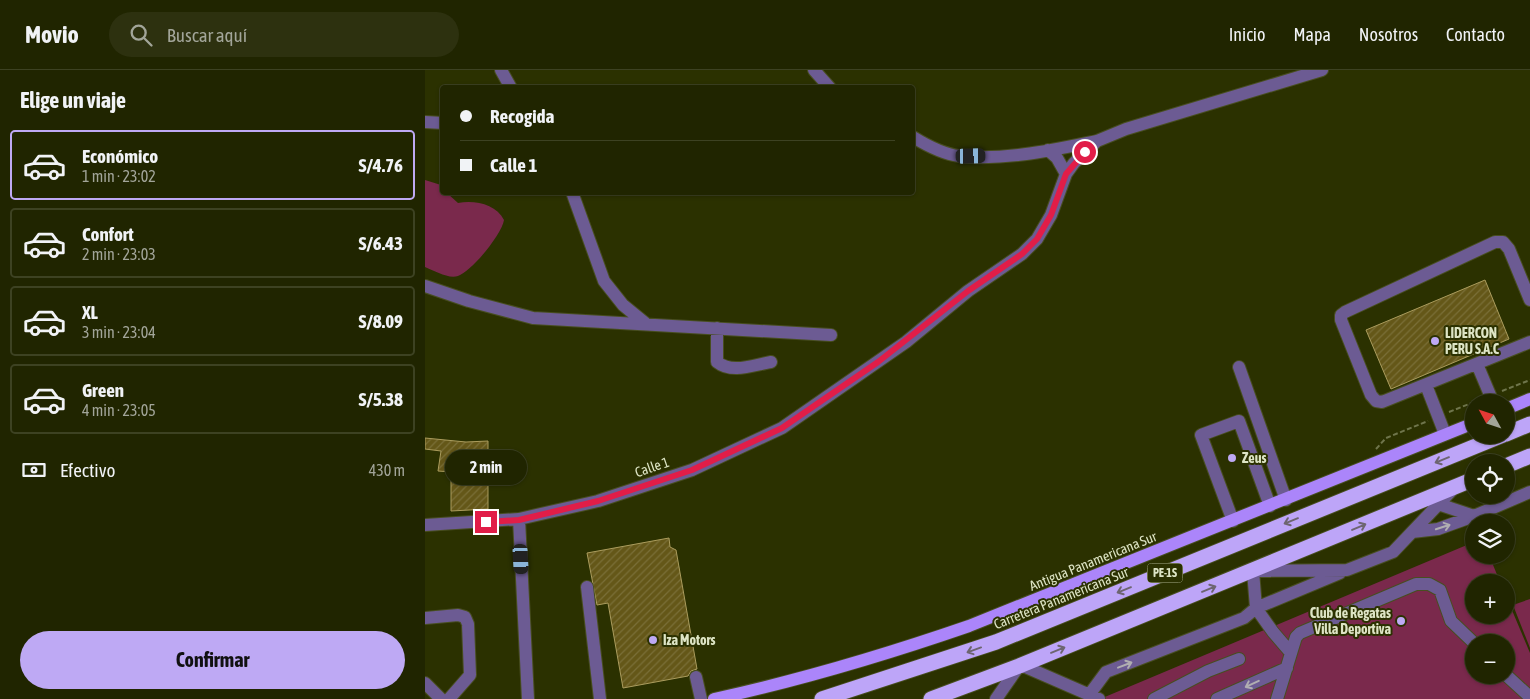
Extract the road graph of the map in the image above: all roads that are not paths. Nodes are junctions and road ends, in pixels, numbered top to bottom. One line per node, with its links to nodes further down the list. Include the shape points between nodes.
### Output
1 (501, 70): 4 (street)
2 (814, 70): 5 (street)
3 (1322, 70): 9 (street, via 1126,129)
4 (509, 85)
5 (827, 85)
6 (425, 122): 7 (street)
7 (440, 123)
8 (915, 138): 10 (street, via 958,156 999,156)
9 (1097, 141): 10 (street); 11 (street)
10 (1048, 150): 11 (street)
11 (1066, 174): 41 (street, Calle 1, via 1051,215 1037,239 1022,254 968,291 865,372 782,428 692,470 598,501)
12 (572, 195): 15 (street, via 604,281 623,305)
13 (425, 286): 15 (street, via 533,318)
14 (1530, 300): 22 (street, via 1509,249 1503,242 1495,242 1341,315 1371,396 1376,401 1382,402)
15 (645, 323): 16 (street)
16 (717, 328): 17 (street); 19 (street, via 717,362 729,369)
17 (831, 335)
18 (1530, 342): 20 (street)
19 (771, 362)
20 (1477, 364): 22 (street); 23 (street)
21 (1239, 367): 35 (street)
22 (1426, 385): 29 (street)
23 (1490, 394)
24 (1530, 400): 25 (main road)
25 (1515, 406)
26 (1530, 424): 28 (highway, Carretera Panamericana Sur / PE-1S)
27 (1465, 426): 29 (main road, Antigua Panamericana Sur)
28 (1515, 430)
29 (1445, 434): 35 (main road, Antigua Panamericana Sur)
30 (1481, 444): 66 (highway, Carretera Panamericana Sur / PE-1S, one-way to 66, via 996,642)
31 (1530, 456): 32 (highway)
32 (1515, 462)
33 (1465, 483): 36 (highway, PE-1S)
34 (1530, 492): 39 (street)
35 (1287, 500): 37 (main road, Antigua Panamericana Sur)
36 (1431, 502): 38 (street); 44 (street); 46 (highway, PE-1S, one-way to 36)
37 (1270, 506): 42 (main road, Antigua Panamericana Sur); 42 (street, via 1239,421 1201,435)
38 (1468, 514)
39 (1479, 514)
40 (1465, 519): 44 (street, one-way to 40, via 1438,529)
41 (519, 520): 43 (street, Calle 1); 62 (street)
42 (1233, 521): 65 (main road, Antigua Panamericana Sur, via 959,630 876,658)
43 (425, 525)
44 (1411, 532): 45 (street, via 1393,552)
45 (1347, 570): 46 (street); 48 (street)
46 (1253, 571): 48 (street); 53 (highway, PE-1S, one-way to 46)
47 (587, 587): 63 (street)
48 (1256, 608): 51 (street); 58 (street, one-way to 48, via 1106,672 1244,618)
49 (425, 618): 61 (street, via 458,615 465,617 468,624 470,675)
50 (1465, 634): 51 (street, via 1451,621 1440,590 1429,584 1416,584 1300,633)
51 (1291, 653): 54 (street)
52 (1239, 659): 69 (street)
53 (1020, 666): 58 (street); 67 (highway, PE-1S); 68 (street)
54 (1287, 668): 70 (street, one-way to 70); 71 (street)
55 (696, 677): 64 (street)
56 (425, 683): 60 (street)
57 (1515, 683): 59 (street)
58 (1094, 697)
59 (1530, 697)
60 (441, 699)
61 (449, 699)
62 (528, 699)
63 (600, 699)
64 (701, 699)
65 (714, 699)
66 (822, 699)
67 (931, 699)
68 (996, 699)
69 (1154, 699)
70 (1217, 699)
71 (1277, 699)

